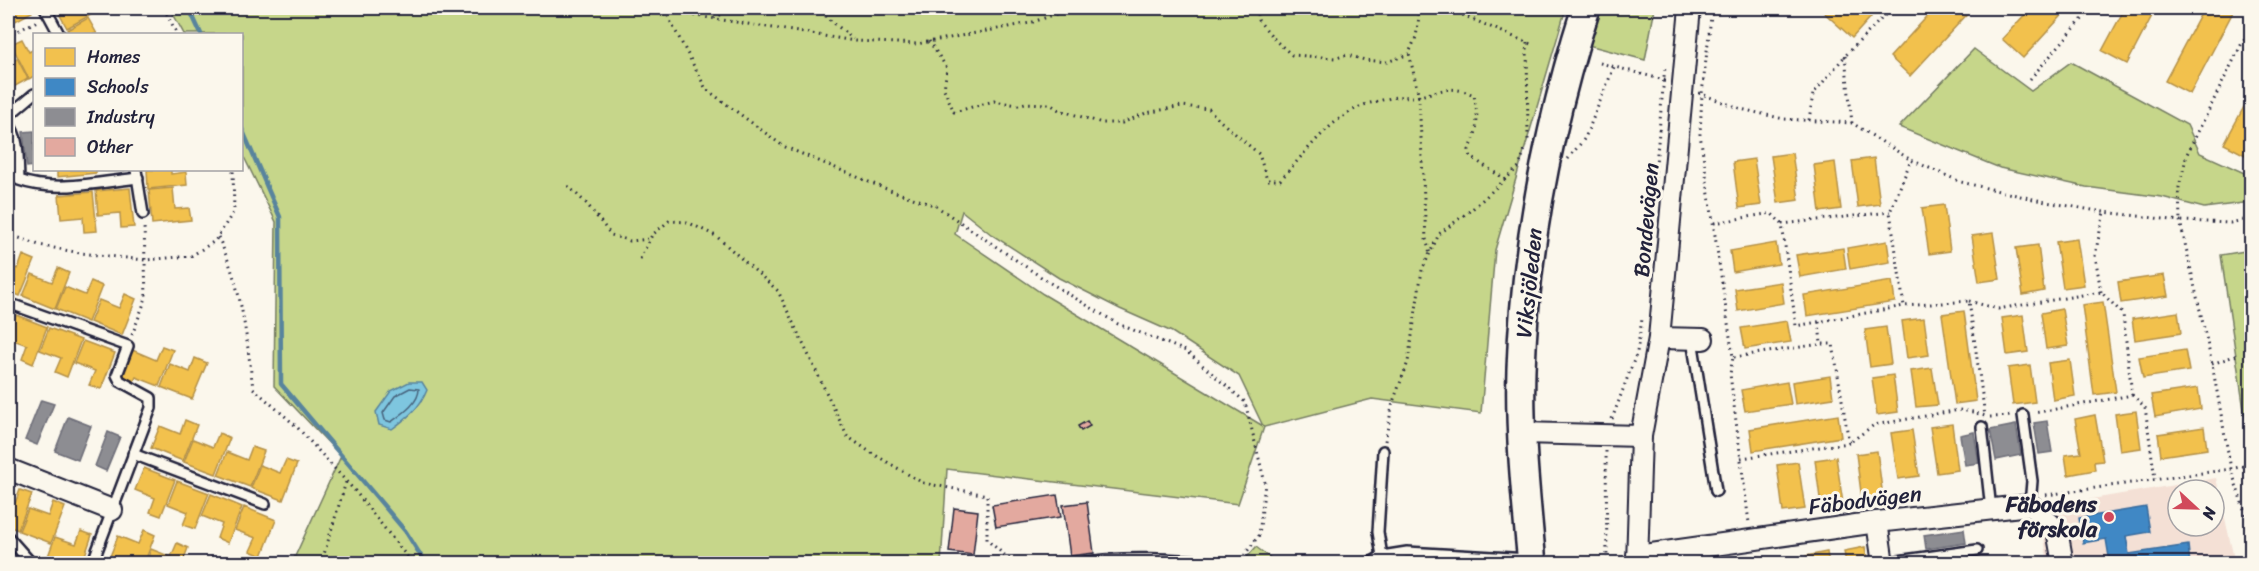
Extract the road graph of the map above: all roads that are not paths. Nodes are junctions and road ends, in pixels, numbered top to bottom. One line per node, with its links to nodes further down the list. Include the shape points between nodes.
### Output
1 (1586, 8): 17 (main road, Viksjöleden, via 1546,154 1525,302)
2 (1690, 8): 13 (street, Bondevägen)
3 (47, 11): 4 (lane)
4 (58, 33)
5 (33, 95): 6 (lane)
6 (8, 116)
7 (8, 123): 10 (lane, via 16,140 20,180 50,187)
8 (102, 171): 10 (lane)
9 (137, 174): 10 (lane); 11 (lane)
10 (103, 182)
11 (143, 214)
12 (8, 303): 20 (lane, via 128,346 117,375 120,381 151,398 151,408)
13 (1659, 338): 14 (street); 18 (street, Bondevägen)
14 (1697, 339): 22 (lane)
15 (2023, 415): 24 (lane, via 2032,481)
16 (1982, 428): 26 (lane)
17 (1521, 433): 18 (street); 32 (main road, Viksjöleden)
18 (1641, 436): 31 (street, Bondevägen)
19 (1383, 451): 30 (lane, via 1378,532)
20 (133, 454): 23 (lane); 25 (lane)
21 (8, 469): 25 (street)
22 (1716, 491)
23 (265, 504)
24 (2030, 505): 26 (street, Fäbodvägen); 39 (street, via 2057,530)
25 (112, 510): 35 (lane)
26 (1991, 510): 27 (street, Fäbodvägen)
27 (1877, 522): 31 (street, Fäbodvägen, via 1750,539); 33 (street)
28 (8, 537): 34 (lane)
29 (1977, 550): 33 (lane)
30 (1382, 556): 32 (lane, via 1407,552); 38 (lane)
31 (1637, 560)
32 (1532, 562)
33 (1883, 563)
34 (32, 564)
35 (92, 564)
36 (1072, 564): 37 (lane, via 1160,558)
37 (1230, 564)
38 (1369, 564)
39 (2063, 564)

